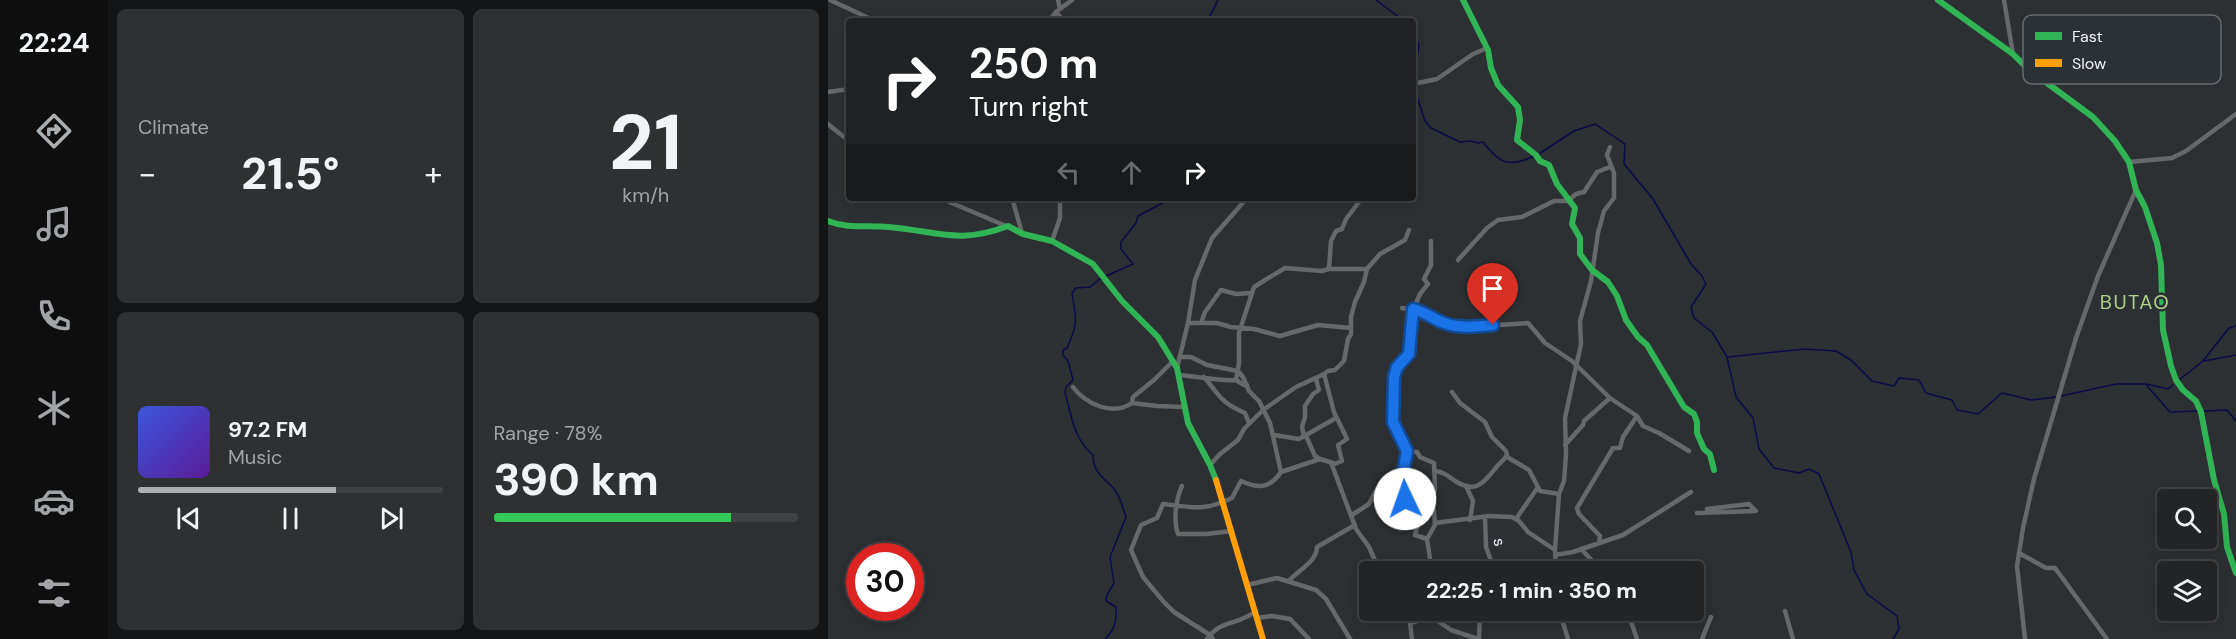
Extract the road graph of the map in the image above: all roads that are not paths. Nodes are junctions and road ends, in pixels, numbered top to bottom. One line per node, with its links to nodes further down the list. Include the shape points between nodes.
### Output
1 (830, 0): 8 (street)
2 (1058, 0): 7 (street)
3 (1072, 0): 7 (street)
4 (1463, 0): 11 (street)
5 (1938, 0): 12 (street)
6 (2004, 0): 12 (street)
7 (1058, 11): 9 (street); 10 (street)
8 (869, 18)
9 (1051, 18)
10 (1062, 18)
11 (1487, 48): 14 (street, via 1437,79); 25 (street, via 1494,78 1518,106 1521,125 1517,140 1549,165)
12 (2013, 54): 13 (street)
13 (2023, 62)
14 (1416, 83)
15 (2050, 84): 22 (street, via 2106,129)
16 (846, 89): 17 (street)
17 (828, 92)
18 (2236, 114): 22 (street, via 2172,158)
19 (828, 124): 20 (street)
20 (846, 139)
21 (1610, 147): 23 (street, via 1607,155)
22 (2129, 162): 24 (street)
23 (1611, 167): 25 (street, via 1597,172 1584,192); 40 (street, via 1614,198 1604,211)
24 (2136, 190): 100 (street, via 2076,338 2034,479); 106 (street, via 2157,243 2163,330 2171,366 2176,380 2201,411 2224,514 2227,547)
25 (1570, 200): 37 (street, via 1554,201 1522,217 1498,220); 40 (street, via 1575,210 1571,219 1580,238 1580,254)
26 (947, 201): 32 (street)
27 (1013, 201): 34 (street)
28 (1060, 201): 35 (street)
29 (1244, 201): 44 (street, via 1212,238 1195,280)
30 (1360, 201): 38 (street, via 1331,241)
31 (828, 221): 32 (street, via 846,228 887,227 951,238 979,237)
32 (1008, 226): 34 (street)
33 (1409, 230): 39 (street, via 1405,240 1380,254)
34 (1023, 234): 35 (street)
35 (1052, 241): 49 (street, via 1093,264 1158,337)
36 (1431, 242): 43 (street, via 1431,265 1424,279 1428,284)
37 (1458, 260)
38 (1329, 269): 39 (street); 41 (street, via 1284,268 1263,279)
39 (1366, 269): 47 (street, via 1355,302)
40 (1592, 270): 50 (street, via 1580,321 1581,344); 76 (street, via 1608,282 1626,320 1647,345 1684,407 1694,414 1697,432)
41 (1251, 293): 45 (street, via 1221,290); 46 (street)
42 (1401, 308): 43 (street)
43 (1413, 309): 50 (street, via 1453,326 1528,323 1545,343); 70 (street, via 1409,354 1394,377 1393,422)
44 (1188, 323): 45 (street); 48 (street)
45 (1201, 323): 46 (street)
46 (1240, 328): 47 (street, via 1280,336 1318,326); 52 (street)
47 (1352, 328): 53 (street, via 1343,363)
48 (1180, 357): 51 (street); 52 (street)
49 (1173, 361): 51 (street); 61 (street, via 1133,397)
50 (1576, 365): 60 (street); 69 (street, via 1564,425)
51 (1178, 371): 54 (street); 62 (street)
52 (1238, 371): 56 (street); 57 (street)
53 (1324, 374): 55 (street); 65 (street)
54 (1204, 376): 56 (street); 66 (street, via 1221,400 1245,413)
55 (1316, 379): 63 (street, via 1296,387); 68 (street, via 1319,390 1305,406)
56 (1236, 380): 57 (street)
57 (1248, 385): 63 (street)
58 (1073, 387): 61 (street, via 1101,407 1125,408)
59 (1452, 392): 72 (street, via 1485,422)
60 (1610, 398): 64 (street); 69 (street)
61 (1132, 403): 62 (street)
62 (1184, 406): 75 (street, via 1188,423)
63 (1263, 410): 66 (street); 67 (street)
64 (1637, 416): 71 (street, via 1643,426); 97 (street, via 1620,448 1612,448 1577,508 1600,536)
65 (1336, 418): 68 (street); 74 (street, via 1347,439 1338,445 1342,461)
66 (1249, 423): 75 (street, via 1238,440)
67 (1274, 435): 68 (street, via 1294,440); 78 (street)
68 (1305, 436): 73 (street)
69 (1565, 445): 84 (street, via 1564,481)
70 (1407, 451): 77 (street, via 1433,461); 79 (street)
71 (1689, 451)
72 (1507, 457): 81 (street, via 1481,485); 82 (street, via 1529,470)
73 (1320, 459): 74 (street); 78 (street)
74 (1333, 463): 89 (street, via 1335,478)
75 (1210, 465): 85 (street)
76 (1714, 470)
77 (1435, 471): 81 (street); 93 (street)
78 (1281, 472): 85 (street, via 1263,487 1241,481 1232,498)
79 (1403, 483): 89 (street, via 1375,492 1369,504); 96 (street, via 1417,527 1415,535)
80 (1182, 486): 86 (street)
81 (1466, 486): 92 (street, via 1473,501)
82 (1538, 487): 84 (street, via 1545,493); 91 (street)
83 (1691, 492): 97 (street, via 1623,536)
84 (1559, 495): 99 (street)
85 (1223, 502): 86 (street, via 1208,508); 95 (street)
86 (1177, 505): 95 (street, via 1178,534); 118 (street, via 1163,504 1157,518 1141,525 1132,555 1143,577 1163,601)
87 (1707, 509): 88 (street, via 1749,504 1756,510)
88 (1697, 513)
89 (1352, 515): 94 (street)
90 (1485, 517): 91 (street); 92 (street); 103 (street, s, via 1486,547)
91 (1516, 519): 99 (street)
92 (1470, 520): 93 (street)
93 (1435, 523): 96 (street)
94 (1355, 525): 101 (street); 107 (street, via 1317,547 1316,555)
95 (1232, 531): 108 (street)
96 (1427, 539): 102 (street)
97 (1599, 543): 98 (street)
98 (1581, 549): 99 (street); 105 (street)
99 (1555, 553): 104 (street)
100 (2019, 553): 128 (street); 129 (street, via 2046,568 2055,568)
101 (1375, 561)
102 (1430, 561)
103 (1491, 561)
104 (1555, 561)
105 (1593, 561)
106 (2236, 573)
107 (1290, 581): 108 (street, via 1277,578); 121 (street, via 1326,598)
108 (1247, 585): 110 (street)
109 (1785, 611): 127 (street)
110 (1256, 614): 118 (street, via 1222,625); 119 (street); 120 (street, via 1290,619)
111 (1711, 617): 126 (street)
112 (1414, 621): 117 (street)
113 (1440, 621): 123 (street, via 1451,630)
114 (1480, 621): 123 (street)
115 (1562, 621): 124 (street)
116 (1631, 621): 125 (street)
117 (1410, 622): 122 (street)
118 (1210, 638)
119 (1263, 639)
120 (1309, 639)
121 (1350, 639)
122 (1412, 639)
123 (1479, 639)
124 (1568, 639)
125 (1637, 639)
126 (1702, 639)
127 (1793, 639)
128 (2025, 639)
129 (2107, 639)

